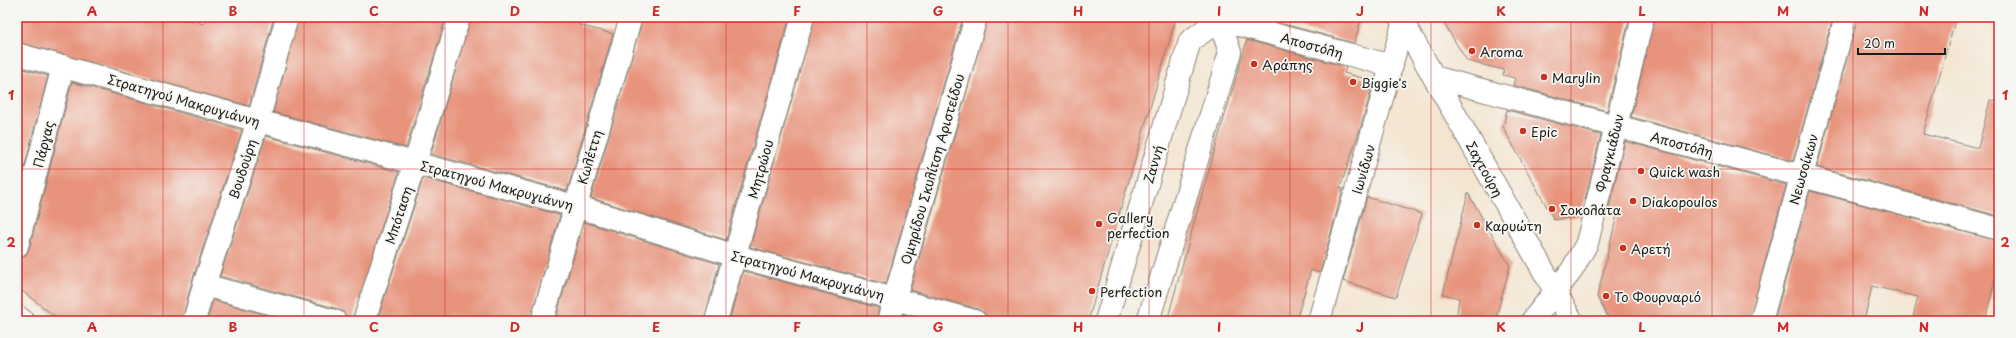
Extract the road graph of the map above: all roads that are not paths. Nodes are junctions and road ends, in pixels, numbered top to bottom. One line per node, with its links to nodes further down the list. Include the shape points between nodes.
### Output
1 (287, 17): 14 (street, Βουδούρη)
2 (459, 17): 16 (street, Μπόταση)
3 (630, 17): 18 (street, Κωλέττη)
4 (803, 17): 21 (street, Μητρώου)
5 (976, 17): 24 (street, Ομηρίδου Σκυλίτση Αριστείδου)
6 (1643, 17): 15 (street, Φραγκιάδων)
7 (1846, 17): 17 (street, Νεωσοίκων)
8 (1216, 18): 12 (street, Αποστόλη); 34 (street, Ζαννή, via 1190,41); 35 (street, via 1230,52)
9 (1403, 19): 12 (street, Ιωνίδων); 13 (street, Σαχτούρη)
10 (17, 54): 11 (street, Στρατηγού Μακρυγιάννη)
11 (63, 66): 14 (street, Στρατηγού Μακρυγιάννη); 20 (street, Πάργας)
12 (1392, 66): 36 (street, Ιωνίδων)
13 (1434, 77): 15 (street, Αποστόλη); 23 (street, Σαχτούρη)
14 (258, 121): 16 (street, Στρατηγού Μακρυγιάννη); 22 (street, Βουδούρη)
15 (1616, 126): 17 (street, Αποστόλη); 23 (street, Φραγκιάδων, via 1587,243 1572,270)
16 (415, 163): 18 (street, Στρατηγού Μακρυγιάννη); 29 (street, Μπόταση)
17 (1801, 176): 19 (street, Αποστόλη); 39 (street, Νεωσοίκων)
18 (575, 206): 21 (street, Στρατηγού Μακρυγιάννη); 30 (street, Κωλέττη)
19 (1999, 229)
20 (17, 246)
21 (736, 256): 24 (street, Στρατηγού Μακρυγιάννη); 31 (street, Μητρώου)
22 (204, 285): 27 (street, Βουδούρη); 28 (street)
23 (1555, 292): 37 (street, Φραγκιάδων); 38 (street, Σαχτούρη)
24 (894, 299): 32 (street, Ομηρίδου Σκυλίτση Αριστείδου); 33 (street, Στρατηγού Μακρυγιάννη)
25 (17, 316): 26 (street)
26 (23, 321)
27 (194, 321)
28 (335, 321)
29 (364, 321)
30 (542, 321)
31 (716, 321)
32 (888, 321)
33 (975, 321)
34 (1106, 321)
35 (1148, 321)
36 (1319, 321)
37 (1532, 321)
38 (1572, 321)
39 (1761, 321)

